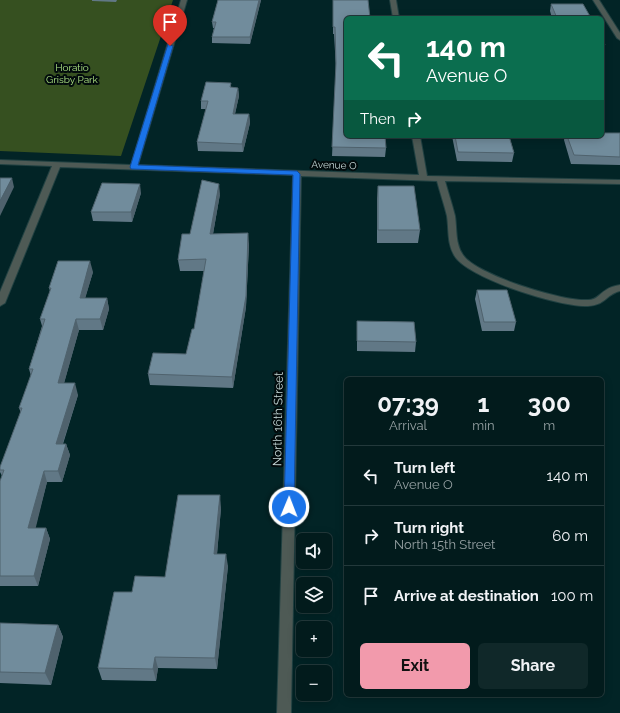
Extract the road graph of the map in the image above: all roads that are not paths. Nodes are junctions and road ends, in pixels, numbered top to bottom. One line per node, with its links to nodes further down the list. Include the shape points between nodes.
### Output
1 (184, 0): 9 (street)
2 (393, 0): 4 (street)
3 (596, 0): 5 (street)
4 (396, 16)
5 (620, 38)
6 (416, 138): 11 (street)
7 (0, 162): 8 (street, Avenue O)
8 (57, 164): 9 (street, Avenue O); 15 (street)
9 (134, 167): 10 (street, Avenue O)
10 (297, 174): 11 (street, Avenue O); 16 (street, North 16th Street)
11 (423, 178): 12 (street, Avenue O)
12 (440, 178): 13 (street, Avenue O); 14 (street, via 451,216 456,248 461,259 471,266 513,286 573,303 598,302)
13 (620, 182)
14 (620, 288)
15 (0, 303)
16 (284, 713)

